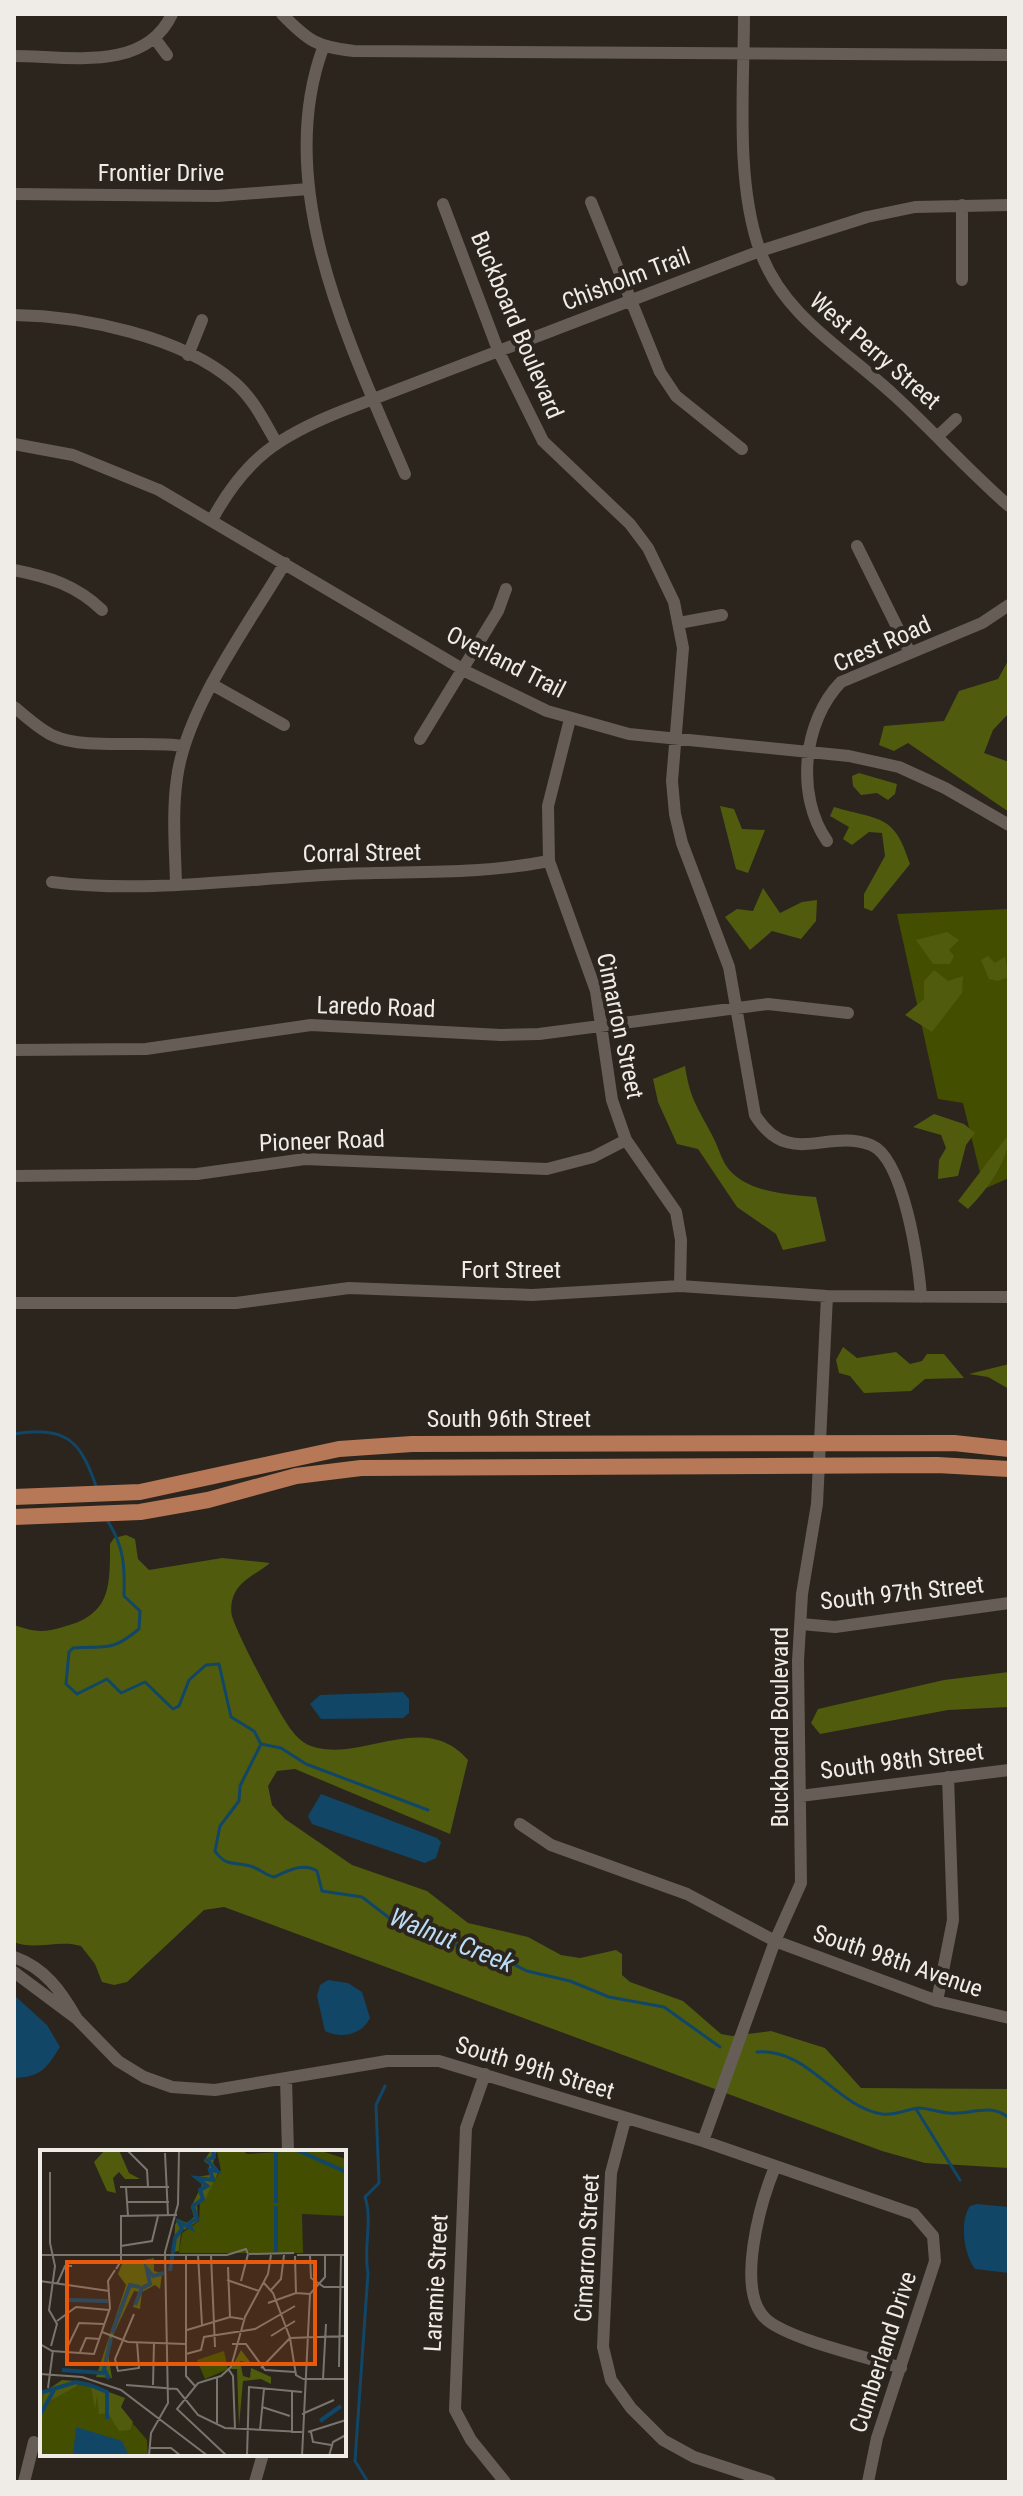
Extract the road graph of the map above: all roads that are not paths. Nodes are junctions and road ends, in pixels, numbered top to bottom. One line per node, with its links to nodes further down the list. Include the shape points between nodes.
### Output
1 (172, 14): 4 (street)
2 (282, 14): 5 (street)
3 (744, 14): 6 (street, West Perry Street)
4 (156, 40): 7 (street); 9 (street, via 113,57)
5 (323, 48): 6 (street); 10 (street, via 309,90 305,127)
6 (744, 53): 8 (street); 16 (street, West Perry Street, via 745,189)
7 (167, 55)
8 (1009, 55)
9 (14, 56)
10 (308, 189): 11 (street, Frontier Drive, via 217,196); 23 (street, via 324,263)
11 (14, 194)
12 (591, 202): 18 (street)
13 (443, 204): 21 (street, Buckboard Boulevard)
14 (962, 205): 15 (street, Chisholm Trail); 16 (street, Chisholm Trail, via 867,217); 17 (street)
15 (1009, 205)
16 (760, 251): 18 (street, Chisholm Trail); 25 (street, West Perry Street, via 786,301)
17 (962, 280)
18 (631, 301): 21 (street, Chisholm Trail); 28 (street, via 660,372 676,396)
19 (14, 315): 22 (street, via 83,321)
20 (202, 320): 22 (street)
21 (498, 350): 23 (street, Chisholm Trail); 39 (street, Buckboard Boulevard, via 543,441 648,548)
22 (188, 355): 26 (street, via 233,380)
23 (373, 399): 26 (street, Chisholm Trail); 29 (street)
24 (956, 419): 25 (street)
25 (938, 436): 30 (street, West Perry Street)
26 (276, 442): 31 (street, Chisholm Trail, via 246,467)
27 (14, 444): 31 (street, Overland Trail, via 117,470)
28 (742, 449)
29 (405, 474)
30 (1009, 506)
31 (213, 518): 33 (street, Overland Trail)
32 (857, 546): 40 (street)
33 (285, 563): 41 (street, Overland Trail); 42 (street)
34 (14, 570): 37 (street, via 60,581 83,592)
35 (506, 589): 41 (street, via 498,611)
36 (1009, 605): 40 (street, Crest Road, via 982,623)
37 (102, 610)
38 (722, 615): 39 (street)
39 (679, 623): 47 (street, Buckboard Boulevard, via 683,683)
40 (910, 653): 49 (street, Crest Road, via 841,682 824,699)
41 (460, 667): 44 (street, Overland Trail); 46 (street)
42 (213, 685): 45 (street); 48 (street)
43 (14, 707): 48 (street, via 52,736 69,742)
44 (570, 719): 47 (street, Overland Trail); 52 (street, Cimarron Street, via 548,806)
45 (284, 725)
46 (420, 739)
47 (677, 741): 49 (street, Overland Trail); 55 (street, Buckboard Boulevard, via 675,814 729,967)
48 (184, 746): 54 (street, via 174,805)
49 (809, 752): 50 (street, Overland Trail, via 899,767); 51 (street, Crest Road, via 813,812)
50 (1009, 825)
51 (827, 841)
52 (549, 861): 54 (street, Corral Street, via 456,874); 57 (street, Cimarron Street, via 589,969)
53 (52, 882): 54 (street, Corral Street)
54 (176, 883)
55 (736, 1007): 56 (street, Laredo Road, via 768,1004); 57 (street, Laredo Road); 63 (street, Buckboard Boulevard, via 748,1086 763,1128 787,1143 870,1145 891,1162)
56 (848, 1013)
57 (601, 1027): 58 (street, Laredo Road, via 501,1035 311,1025 146,1049); 59 (street, Cimarron Street, via 612,1100)
58 (14, 1050)
59 (626, 1140): 60 (street, Pioneer Road, via 593,1157 547,1169 318,1158 197,1174); 61 (street, Cimarron Street, via 676,1212)
60 (14, 1176)
61 (680, 1286): 62 (street, Fort Street); 65 (street, Fort Street, via 532,1295 349,1288 236,1303)
62 (827, 1296): 63 (street, Fort Street); 66 (street, Buckboard Boulevard)
63 (921, 1297): 64 (street, Fort Street)
64 (1009, 1297)
65 (14, 1303)
66 (819, 1443): 67 (main road, South 96th Street, via 954,1443); 68 (street, Buckboard Boulevard); 70 (main road, South 96th Street, via 412,1444 339,1449 140,1492)
67 (1009, 1449)
68 (818, 1466): 69 (main road, South 96th Street); 71 (main road, South 96th Street, via 361,1468 296,1476 140,1512); 73 (street, Buckboard Boulevard)
69 (1009, 1469)
70 (14, 1497)
71 (14, 1517)
72 (1009, 1603): 73 (street, South 97th Street, via 835,1627)
73 (801, 1624): 76 (street, Buckboard Boulevard)
74 (1009, 1770): 75 (street, South 98th Street)
75 (948, 1777): 76 (street, South 98th Street); 81 (street, via 953,1920)
76 (800, 1796): 78 (street, Buckboard Boulevard, via 801,1883)
77 (520, 1824): 78 (street, South 98th Avenue, via 551,1845 687,1894)
78 (775, 1941): 81 (street, South 98th Avenue); 87 (street, Buckboard Boulevard)
79 (14, 1957): 83 (street, South 99th Street, via 56,1985)
80 (14, 1972): 83 (street, South 99th Street)
81 (937, 2001): 82 (street, South 98th Avenue)
82 (1009, 2018)
83 (77, 2019): 85 (street, South 99th Street, via 118,2061 158,2083 215,2090)
84 (485, 2074): 85 (street, South 99th Street, via 439,2061 387,2061); 86 (street, South 99th Street); 96 (street, Laramie Street, via 466,2128 455,2410)
85 (286, 2079): 88 (street)
86 (625, 2120): 87 (street, South 99th Street); 97 (street, Cimarron Street, via 611,2173 603,2347 611,2380 663,2440 694,2457)
87 (703, 2141): 89 (street, South 99th Street)
88 (288, 2150)
89 (775, 2167): 90 (street, South 99th Street, via 914,2214); 91 (street, via 760,2202 756,2231 753,2286 758,2310 779,2328)
90 (933, 2236): 91 (street, Cumberland Drive, via 935,2261)
91 (901, 2368): 98 (street, Cumberland Drive)
92 (34, 2442): 94 (street)
93 (262, 2456): 95 (street)
94 (24, 2482)
95 (255, 2482)
96 (505, 2482)
97 (770, 2482)
98 (868, 2482)

